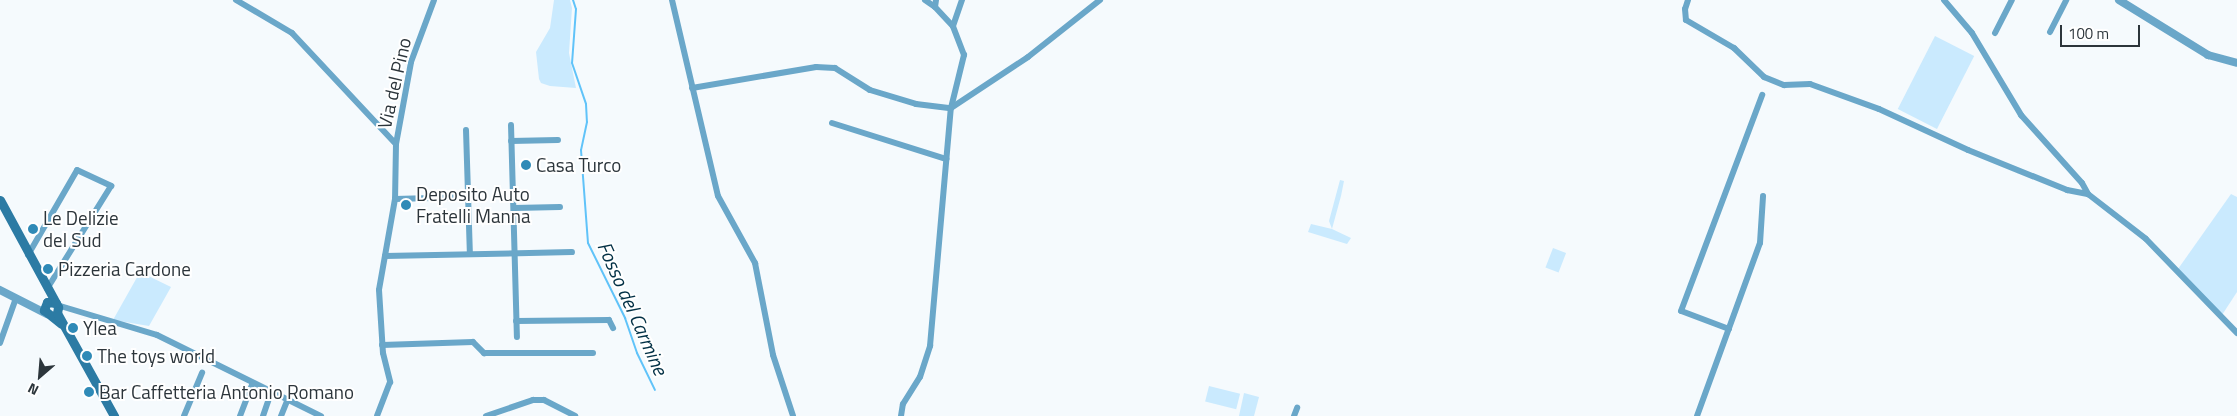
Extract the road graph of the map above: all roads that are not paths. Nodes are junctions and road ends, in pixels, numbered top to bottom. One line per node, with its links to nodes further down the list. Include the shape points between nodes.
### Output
1 (236, 0): 25 (street, via 292,32)
2 (434, 0): 25 (street, Via del Pino, via 411,62)
3 (672, 0): 17 (street)
4 (925, 0): 12 (street)
5 (962, 0): 13 (street)
6 (1100, 0): 19 (street, via 1028,57)
7 (1688, 0): 27 (street, via 1684,10 1686,20 1734,48 1764,77 1784,85 1810,84 1844,96 2067,190)
8 (1944, 0): 27 (street, via 1972,33 2021,115 2082,182)
9 (2012, 0): 15 (street)
10 (2066, 0): 14 (street)
11 (2119, 0): 16 (street, via 2208,55)
12 (936, 3): 13 (street)
13 (954, 26): 19 (street, via 964,56)
14 (2050, 32)
15 (1995, 33)
16 (2237, 63)
17 (692, 88): 19 (street, via 816,67 835,68 870,90 916,104); 69 (street, via 718,196 758,274 773,355)
18 (1762, 95): 48 (street, via 1681,311)
19 (951, 108): 26 (street)
20 (832, 123): 26 (street)
21 (511, 125): 24 (street)
22 (466, 130): 29 (street)
23 (558, 140): 24 (street)
24 (511, 141): 33 (street)
25 (396, 144): 30 (street, Via del Pino)
26 (946, 160): 70 (street, via 930,346 920,377 903,404)
27 (2088, 194): 49 (street, via 2146,239)
28 (1763, 196): 48 (street, via 1760,243)
29 (468, 198): 30 (street); 35 (street)
30 (395, 199): 38 (street, Via del Pino)
31 (0, 200): 37 (main road)
32 (560, 207): 33 (street)
33 (514, 208): 36 (street)
34 (572, 252): 36 (street)
35 (470, 254): 36 (street); 38 (street)
36 (514, 254): 45 (street)
37 (28, 255): 39 (main road); 39 (street, via 77,170 111,186)
38 (385, 256): 53 (street, Via del Pino, via 379,290)
39 (47, 289): 42 (main road)
40 (0, 290): 41 (street)
41 (16, 298): 42 (street); 52 (street)
42 (52, 308): 43 (street); 44 (street); 46 (main road); 50 (main road)
43 (69, 313): 44 (street); 46 (street)
44 (83, 313): 56 (street, via 157,335)
45 (516, 321): 47 (street, via 608,320); 51 (street)
46 (65, 323): 50 (main road)
47 (613, 328)
48 (1729, 329): 72 (street)
49 (2237, 333)
50 (71, 335): 60 (main road)
51 (517, 337)
52 (0, 343)
53 (382, 344): 54 (street, via 473,342 484,352); 66 (street, Via del Pino, via 390,382)
54 (593, 353)
55 (202, 373): 61 (street)
56 (252, 384): 57 (street); 62 (street)
57 (271, 393): 58 (street); 63 (street)
58 (287, 401): 64 (street); 65 (street)
59 (1297, 408): 71 (street)
60 (114, 416)
61 (184, 416)
62 (240, 416)
63 (263, 416)
64 (281, 416)
65 (321, 416)
66 (377, 416)
67 (486, 416): 68 (street, via 533,400 544,400)
68 (575, 416)
69 (793, 416)
70 (901, 416)
71 (1294, 416)
72 (1697, 416)

